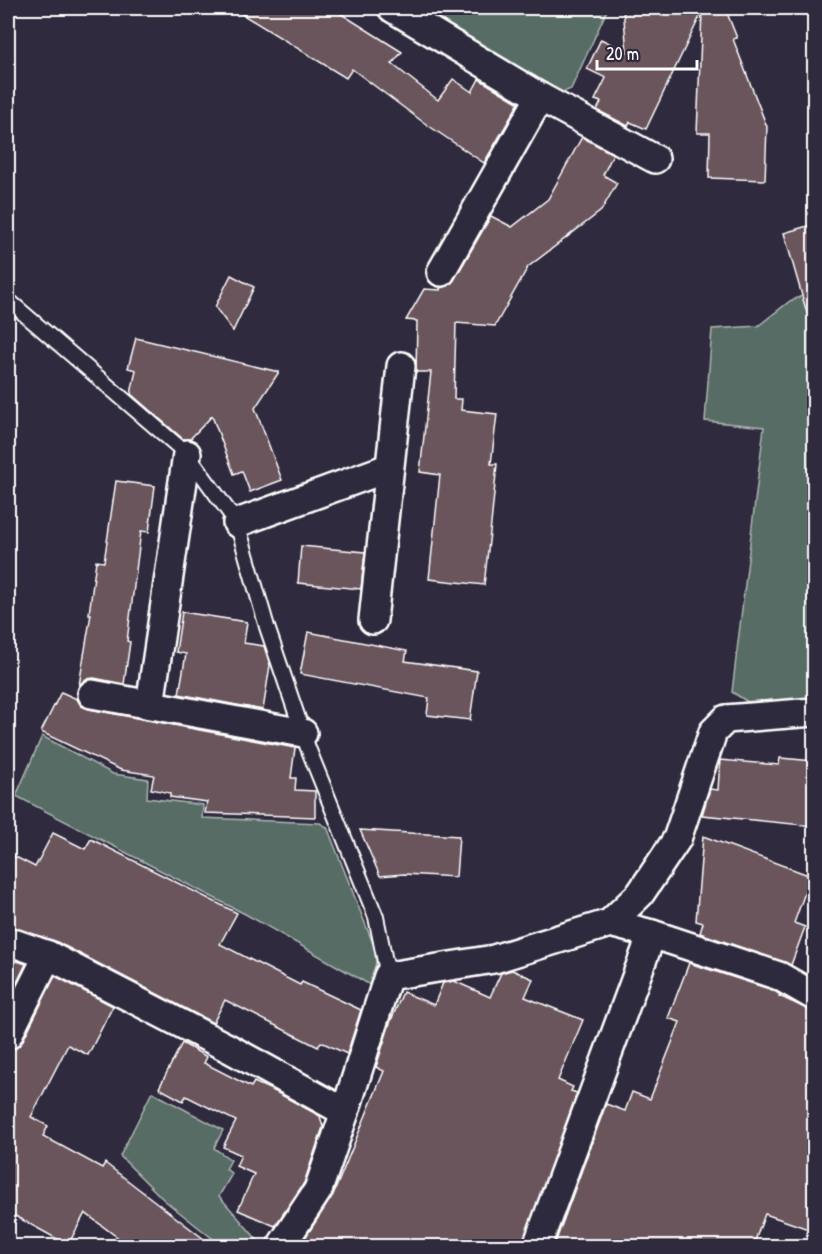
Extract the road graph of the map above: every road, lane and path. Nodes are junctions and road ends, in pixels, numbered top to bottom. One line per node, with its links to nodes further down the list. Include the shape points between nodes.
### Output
1 (392, 8): 2 (street)
2 (540, 97): 3 (street); 4 (street)
3 (655, 159)
4 (441, 272)
5 (8, 300): 7 (lane)
6 (401, 366): 8 (street)
7 (187, 454): 9 (lane); 12 (street)
8 (388, 468): 9 (street); 10 (street)
9 (237, 523): 14 (lane)
10 (373, 620)
11 (92, 694): 12 (street)
12 (150, 705): 14 (street)
13 (814, 712): 15 (street, via 726,719 713,732 677,839 640,894)
14 (303, 734): 19 (lane, via 376,917)
15 (610, 923): 16 (street); 19 (street, via 494,959)
16 (652, 934): 20 (street, via 779,976); 24 (street)
17 (8, 941): 18 (street)
18 (48, 955): 21 (street); 22 (street)
19 (388, 976): 22 (street)
20 (814, 996)
21 (8, 1035)
22 (345, 1112): 23 (street, via 318,1190)
23 (281, 1246)
24 (537, 1246)

